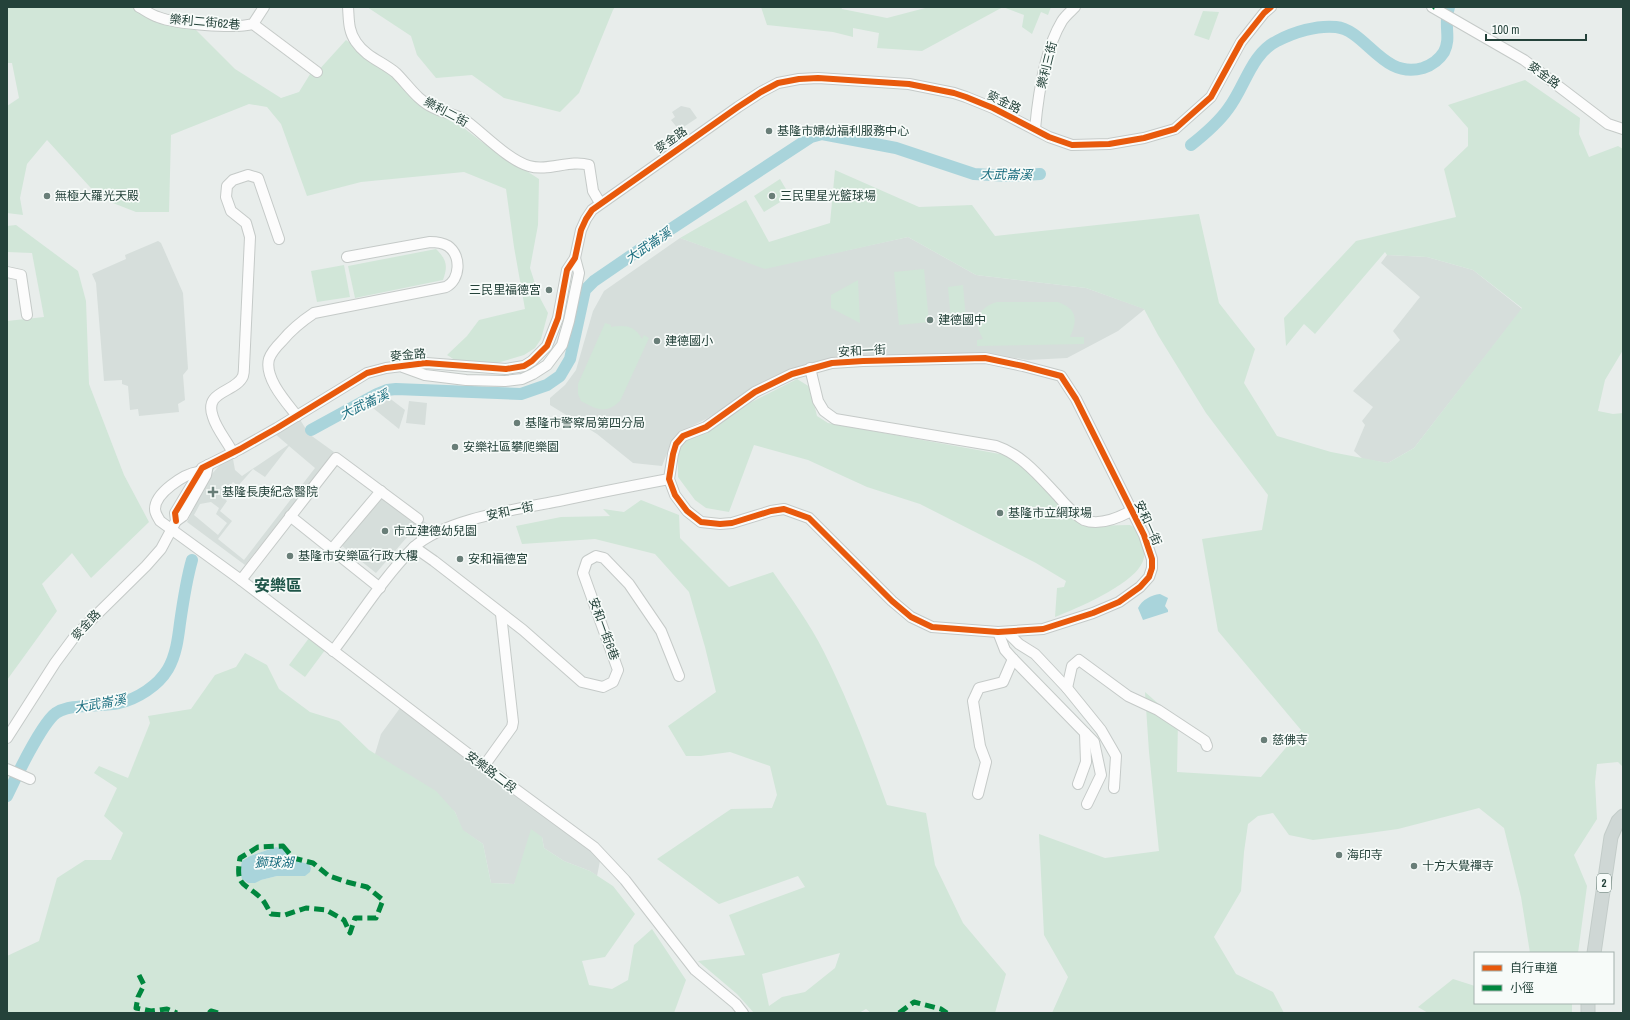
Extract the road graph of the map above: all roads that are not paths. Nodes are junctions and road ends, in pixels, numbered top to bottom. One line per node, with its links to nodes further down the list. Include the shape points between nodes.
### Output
1 (139, 7): 7 (street, 樂利二街62巷, via 158,17 188,23 244,27)
2 (264, 7): 7 (street, 樂利二街62巷)
3 (348, 7): 11 (street, 樂利二街, via 349,27 364,53 395,73 423,101 433,108 463,119 513,158 529,166 552,168 582,162 589,165 593,191)
4 (1075, 7): 9 (street, 樂利三街, via 1063,20 1054,38 1042,81)
5 (1271, 7): 9 (street, 麥金路, via 1240,42 1211,97 1175,129 1144,138 1092,145 1072,145)
6 (1433, 8): 10 (street, 麥金路, via 1524,60 1608,124)
7 (253, 24): 8 (street)
8 (317, 72)
9 (1035, 129): 11 (street, 麥金路, via 966,97 931,88 909,84 818,78 788,80 741,105)
10 (1623, 129)
11 (600, 203): 14 (street, 麥金路, via 586,219)
12 (279, 238): 22 (street, via 258,178 248,176 233,180 227,186 226,197 231,211 246,223 250,237 244,367 240,381 217,395 211,408 213,418)
13 (347, 258): 21 (street, via 438,242 452,250 457,269 454,280 446,287 314,313 300,322 269,358 272,380)
14 (575, 258): 18 (street, 麥金路, via 568,270 553,332 547,346 538,357 524,366 506,369); 20 (street, 麥金路, via 579,273 569,321 562,345 547,365 522,379)
15 (7, 272): 16 (street, via 20,275)
16 (27, 315)
17 (401, 367): 18 (street, 麥金路, via 426,363); 20 (street, 麥金路, via 425,375); 21 (street, 麥金路, via 366,373)
18 (467, 367): 20 (street)
19 (810, 368): 25 (street, 安和一街, via 755,392 716,421 683,436 672,454); 27 (street, via 818,401 824,411 835,419 1009,450 1038,475 1071,511 1085,520 1106,521 1119,518); 27 (street, 安和一街, via 832,363 863,361 985,358 1061,376 1076,399)
20 (466, 380)
21 (297, 416): 22 (street, 麥金路)
22 (233, 453): 23 (street, 麥金路)
23 (208, 465): 24 (street, 麥金路); 30 (street, 麥金路, via 206,475)
24 (198, 472): 30 (street, 麥金路, via 175,513); 30 (street, via 190,473 170,487 157,501 155,509 160,521)
25 (669, 479): 31 (street, 安和一街, via 470,520 439,532); 36 (street, 安和一街, via 675,495 687,511 701,522 732,523 771,511 784,509 796,512 809,518 911,617 932,627)
26 (381, 491): 28 (street, via 336,458); 29 (street); 32 (street)
27 (1131, 511): 36 (street, 安和一街, via 1144,534 1152,559 1152,568 1140,587 1120,602 1093,613 1043,629)
28 (290, 516): 32 (street); 33 (street)
29 (418, 519)
30 (174, 526): 33 (street, 安樂路二段, via 187,540); 42 (street, 麥金路, via 161,549 146,566 75,636)
31 (414, 547): 34 (street, 安和一街); 35 (street, 安和一街6巷)
32 (332, 549): 34 (street)
33 (241, 580): 37 (street, 安樂路二段)
34 (380, 588): 37 (street, 安和一街)
35 (502, 614): 39 (street, 安和一街6巷, via 524,630 582,682 603,687 613,682 618,670 583,573 588,560 596,556 604,558 629,584 661,632); 44 (street, via 513,722)
36 (1003, 632): 38 (street, via 1005,650); 40 (street, via 1035,654)
37 (333, 651): 44 (street, 安樂路二段)
38 (1013, 659): 41 (street); 49 (street, via 1003,682 979,688 973,701 980,746 986,762)
39 (678, 676)
40 (1067, 688): 43 (street, via 1072,666 1079,660 1128,696 1158,710 1205,741); 48 (street, via 1101,730 1116,756)
41 (1085, 733): 47 (street, via 1086,762); 50 (street, via 1094,742 1100,775)
42 (7, 738)
43 (1207, 746)
44 (484, 766): 53 (street, 安樂路二段, via 604,856 695,970 736,1004)
45 (7, 769): 46 (street)
46 (30, 779)
47 (1078, 784)
48 (1114, 788)
49 (978, 794)
50 (1088, 804)
51 (1623, 816): 52 (main road, 2, via 1611,837)
52 (1594, 952)
53 (743, 1013)

